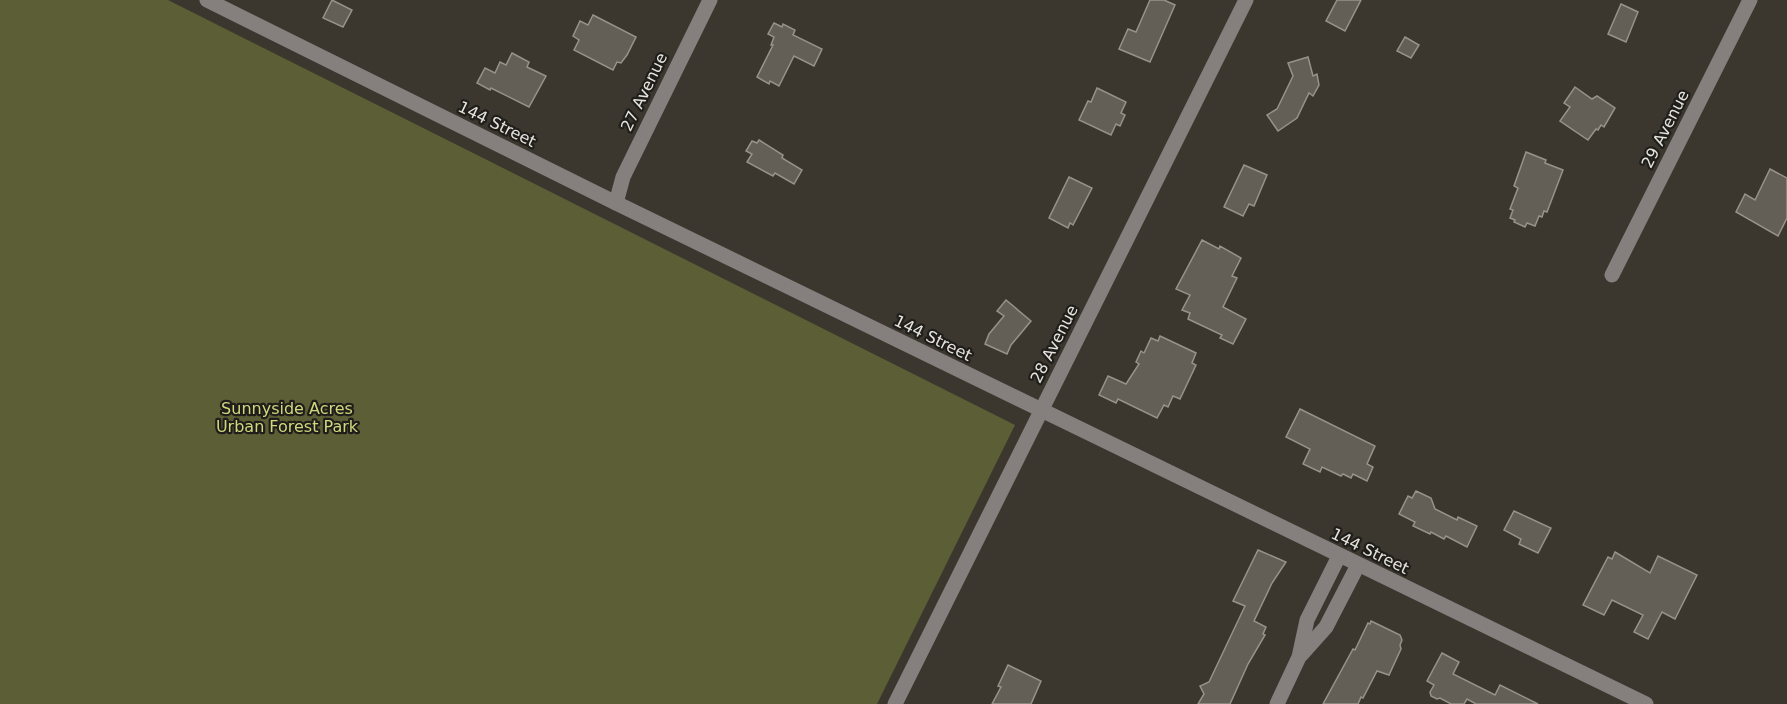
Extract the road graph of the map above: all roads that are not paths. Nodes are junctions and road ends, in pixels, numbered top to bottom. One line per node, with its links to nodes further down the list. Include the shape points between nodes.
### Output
1 (207, 0): 5 (street, 144 Street)
2 (711, 0): 6 (street, 27 Avenue, via 622,177)
3 (1246, 0): 8 (street, 28 Avenue)
4 (1750, 0): 7 (street, 29 Avenue)
5 (235, 6): 6 (street, 144 Street)
6 (616, 203): 8 (street, 144 Street)
7 (1612, 275)
8 (1041, 410): 9 (street, 144 Street); 12 (street, 28 Avenue)
9 (1339, 556): 10 (street, 144 Street); 11 (street, via 1307,620)
10 (1358, 565): 11 (street, via 1326,627); 14 (street, 144 Street)
11 (1299, 657): 13 (street)
12 (895, 704)
13 (1277, 704)
14 (1646, 704)

